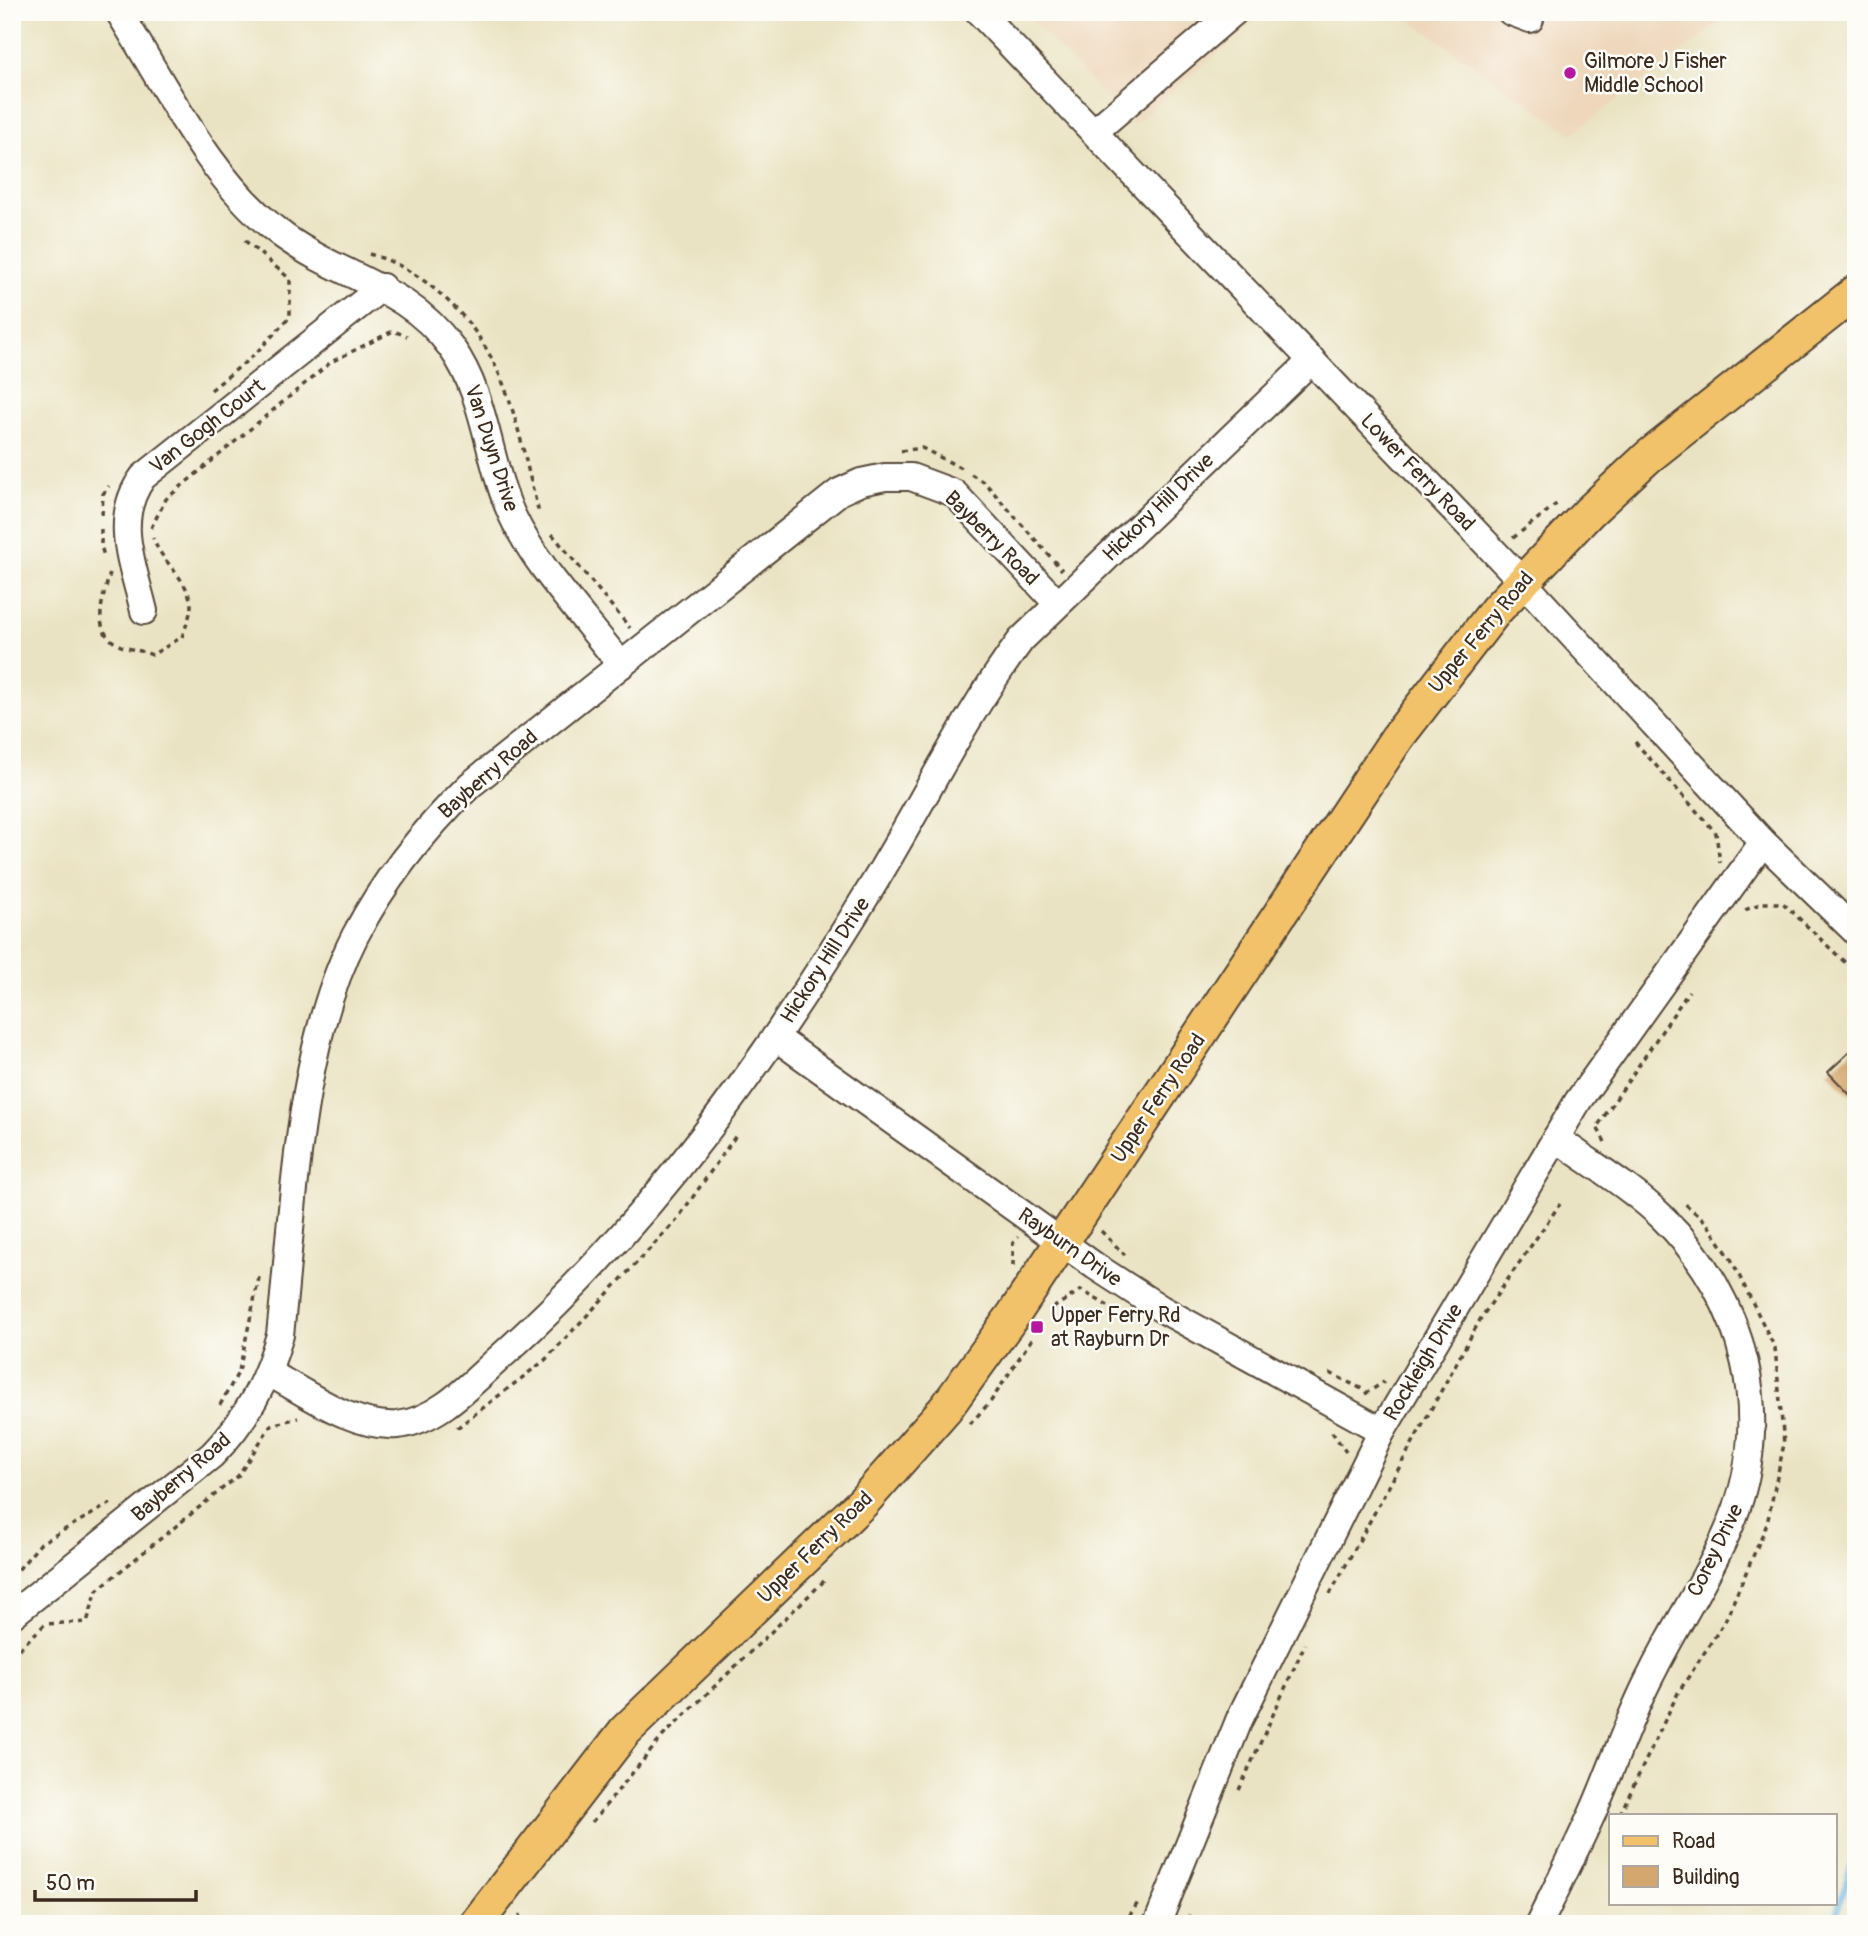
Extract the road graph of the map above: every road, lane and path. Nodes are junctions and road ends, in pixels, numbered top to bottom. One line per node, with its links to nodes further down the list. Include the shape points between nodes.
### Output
1 (119, 12): 7 (street, Van Duyn Drive, via 205,150 257,214 319,258)
2 (979, 12): 4 (street, Lower Ferry Road)
3 (1234, 12): 4 (street)
4 (1095, 131): 10 (street, Lower Ferry Road)
5 (243, 239): 11 (path, via 290,279 290,317 254,355)
6 (366, 253): 14 (path, via 421,276 482,339 501,373 517,418)
7 (382, 287): 21 (street, Van Gogh Court, via 143,477 133,491 125,527); 23 (street, Van Duyn Drive, via 430,322 450,347 478,400 512,515 530,546)
8 (1856, 292): 19 (main road, Upper Ferry Road, via 1648,457)
9 (413, 338): 18 (path, via 393,331 331,362 166,499 150,530 157,552 188,596 191,607 182,637 152,655 115,643 101,626 99,611)
10 (1312, 360): 19 (street, Lower Ferry Road); 20 (street, Hickory Hill Drive)
11 (201, 398)
12 (894, 453): 17 (path, via 922,448 956,464 985,483 1062,570)
13 (117, 476): 16 (path, via 103,494 101,546)
14 (541, 520)
15 (548, 529): 22 (path)
16 (105, 559)
17 (1070, 563)
18 (110, 571)
19 (1522, 580): 24 (street, Lower Ferry Road); 30 (main road, Upper Ferry Road, via 1396,738)
20 (1057, 603): 23 (street, Bayberry Road, via 954,493 911,477 885,477 839,492); 26 (street, Hickory Hill Drive, via 1021,640 988,686 888,861)
21 (144, 611)
22 (632, 630)
23 (621, 665): 38 (street, Bayberry Road, via 470,785 432,822 399,863 354,938 333,986 307,1092 280,1335)
24 (1763, 842): 25 (street, Lower Ferry Road); 28 (street, Rockleigh Drive)
25 (1856, 932)
26 (775, 1037): 31 (street, Rayburn Drive); 38 (street, Hickory Hill Drive, via 696,1144 586,1273 436,1411 397,1425 374,1424)
27 (744, 1124): 43 (path, via 676,1221 545,1360 460,1427)
28 (1556, 1138): 45 (street, Rockleigh Drive); 64 (street, Corey Drive, via 1660,1215 1710,1273 1739,1338 1752,1413 1742,1493 1729,1529 1650,1675)
29 (1560, 1204): 50 (path, via 1481,1318)
30 (1080, 1214): 31 (main road, Upper Ferry Road); 32 (path, via 1113,1239)
31 (1062, 1242): 45 (street, Rayburn Drive, via 1160,1308); 59 (main road, Upper Ferry Road, via 977,1366 915,1446 625,1731)
32 (1127, 1258)
33 (262, 1262): 40 (path, via 239,1371)
34 (1125, 1316): 35 (path, via 1081,1290 1053,1308)
35 (1045, 1319)
36 (1037, 1331): 44 (path, via 991,1401)
37 (1318, 1367): 39 (path)
38 (269, 1373): 51 (street, Bayberry Road, via 255,1402 212,1455)
39 (1366, 1391)
40 (214, 1416)
41 (300, 1417): 53 (path, via 271,1425 238,1476 97,1590 87,1622 46,1624)
42 (1331, 1429): 46 (path)
43 (447, 1431)
44 (964, 1431)
45 (1382, 1431): 62 (street, Rockleigh Drive, via 1240,1718)
46 (1347, 1454)
47 (120, 1498): 48 (path, via 41,1543)
48 (12, 1577)
49 (826, 1579): 55 (path, via 663,1736)
50 (1326, 1601)
51 (12, 1615)
52 (1308, 1638): 54 (path)
53 (12, 1656)
54 (1234, 1802)
55 (587, 1828)
56 (1143, 1895): 61 (path, via 1128,1917 1100,1922 1051,1918)
57 (1193, 1904): 63 (path)
58 (522, 1913): 60 (path)
59 (476, 1924)
60 (513, 1924)
61 (1011, 1924)
62 (1157, 1924)
63 (1186, 1924)
64 (1539, 1924)

